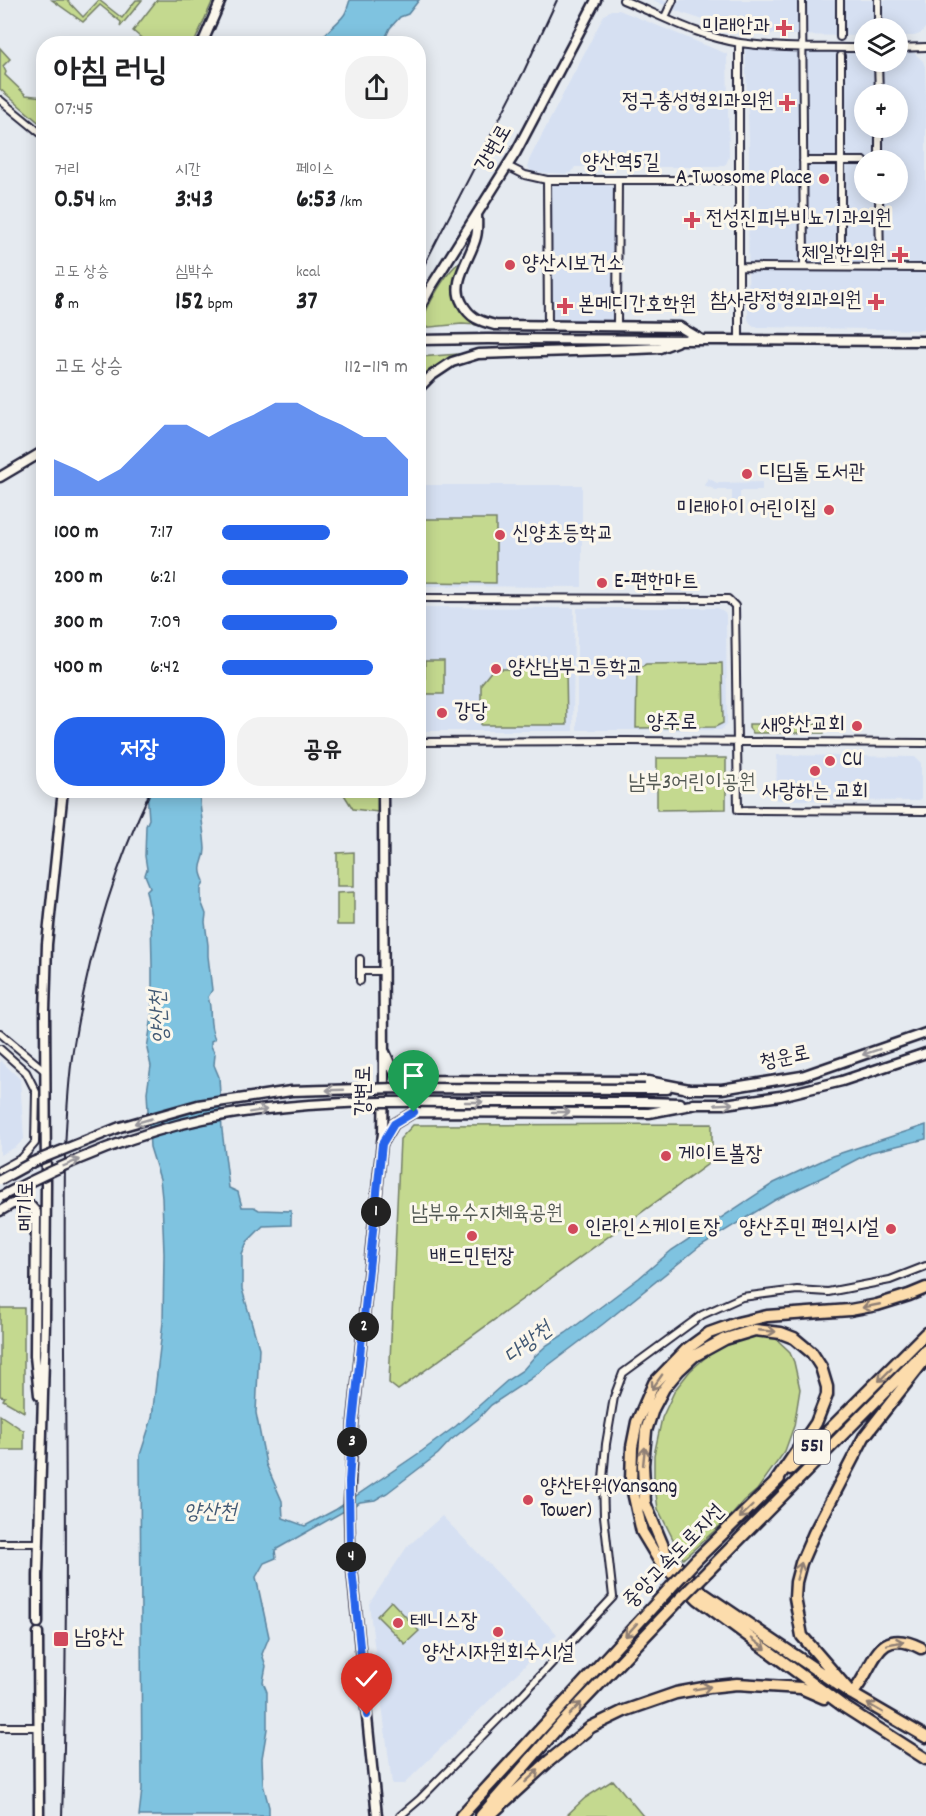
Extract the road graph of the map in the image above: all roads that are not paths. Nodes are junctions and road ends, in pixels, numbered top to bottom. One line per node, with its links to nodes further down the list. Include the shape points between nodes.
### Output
1 (221, 0): 10 (street)
2 (596, 0): 23 (street, 강변로)
3 (623, 0): 8 (street)
4 (673, 0): 8 (street)
5 (802, 0): 14 (street)
6 (840, 0): 11 (street)
7 (878, 0): 9 (street)
8 (665, 17): 12 (street)
9 (878, 18)
10 (205, 36)
11 (840, 37)
12 (739, 43): 14 (street); 26 (street)
13 (926, 47): 16 (street)
14 (802, 48): 15 (street); 20 (street)
15 (854, 48)
16 (908, 48)
17 (841, 56): 21 (street)
18 (0, 100): 19 (street)
19 (36, 129)
20 (803, 161): 21 (street); 31 (street)
21 (841, 161): 22 (street); 29 (street)
22 (854, 161)
23 (507, 166): 24 (street, 양산역5길); 28 (street, 강변로)
24 (547, 180): 25 (street, 양산역5길); 35 (street)
25 (618, 180): 26 (street, 양산역5길); 36 (street)
26 (739, 180): 30 (street)
27 (879, 204): 32 (street)
28 (477, 214): 34 (street, 강변로); 35 (street, via 477,236 458,285 458,297 465,310 475,320 495,325)
29 (842, 262)
30 (739, 267): 31 (street); 40 (street)
31 (804, 267): 32 (street)
32 (880, 268): 33 (street)
33 (926, 268)
34 (426, 296)
35 (548, 325): 36 (street)
36 (617, 326): 39 (street, via 680,327)
37 (426, 340): 38 (street)
38 (682, 340): 39 (street); 42 (street, via 649,349 478,354 452,362)
39 (702, 340): 40 (street)
40 (739, 340): 41 (street)
41 (926, 341)
42 (426, 381)
43 (36, 455): 44 (street)
44 (0, 477)
45 (426, 598): 46 (street, via 728,599 735,606)
46 (737, 741): 47 (street, 양주로); 48 (street, 양주로); 51 (street, via 738,810)
47 (426, 742)
48 (926, 743)
49 (62, 798): 61 (street, 메기로, via 48,944)
50 (383, 798): 53 (street, 강변로)
51 (926, 811)
52 (360, 959): 54 (street)
53 (383, 970): 54 (street); 59 (street, 강변로)
54 (360, 971): 55 (street)
55 (360, 981)
56 (0, 1033): 61 (street)
57 (926, 1033): 62 (street, 청운로, one-way to 62, via 801,1076 722,1089)
58 (0, 1049): 65 (street, via 26,1072 36,1092 35,1143 22,1158)
59 (384, 1049): 62 (street, via 393,1070 404,1080 648,1081); 64 (street, 강변로)
60 (926, 1053): 63 (street, 청운로, one-way to 60, via 780,1096 842,1081)
61 (45, 1071): 74 (street, 메기로)
62 (689, 1089): 66 (street, 청운로, one-way to 66, bridge, via 291,1091 198,1105 120,1127 33,1162)
63 (696, 1104): 64 (street, one-way to 63, via 394,1124 414,1112 649,1113); 67 (street, 청운로, one-way to 63, bridge, via 125,1140 204,1119 294,1105 398,1101)
64 (382, 1144): 88 (street, 강변로, via 356,1390 349,1527)
65 (0, 1170)
66 (0, 1180)
67 (0, 1197)
68 (0, 1211): 74 (street, via 12,1204 28,1203 36,1212 34,1356)
69 (926, 1266): 89 (street, via 890,1280 828,1292 797,1290 741,1297 702,1315 623,1373 614,1397 603,1479 613,1597 524,1693)
70 (926, 1288): 82 (highway, one-way to 82, via 877,1305 767,1316 709,1333 654,1383 637,1422 632,1447 631,1483 642,1532 660,1562 698,1599)
71 (926, 1333): 75 (highway, 중앙고속도로지선 / 551, one-way to 75)
72 (926, 1350): 91 (highway, 중앙고속도로지선 / 551, one-way to 72, bridge, via 562,1723 681,1598)
73 (926, 1358): 81 (highway, one-way to 73, via 802,1636 796,1582 814,1533 864,1437)
74 (43, 1431): 77 (street, 메기로)
75 (774, 1484): 81 (highway, one-way to 75, via 704,1594 667,1556 645,1503 646,1431 664,1388 694,1356 725,1339 755,1330 794,1338 812,1353 826,1387 816,1423); 90 (highway, 중앙고속도로지선 / 551, one-way to 90, bridge, via 670,1587)
76 (0, 1543): 77 (street)
77 (39, 1543): 78 (street, 메기로)
78 (38, 1623)
79 (38, 1633): 83 (street)
80 (924, 1650): 81 (highway, one-way to 80, via 884,1645 902,1641)
81 (852, 1694): 85 (highway, one-way to 81)
82 (843, 1706): 86 (highway); 92 (highway, one-way to 82, via 591,1727 676,1693 737,1684 769,1685 801,1688)
83 (38, 1726): 84 (street); 87 (street)
84 (0, 1727)
85 (926, 1737)
86 (926, 1759)
87 (39, 1816)
88 (377, 1816)
89 (400, 1816)
90 (460, 1816)
91 (481, 1816)
92 (489, 1816)

